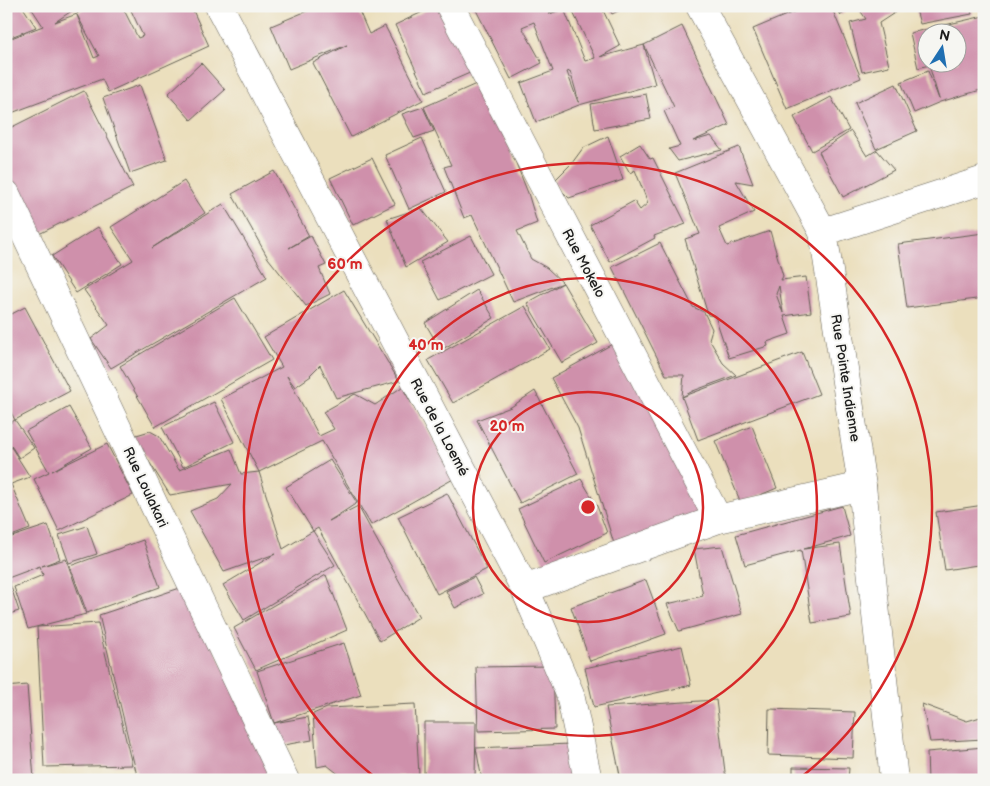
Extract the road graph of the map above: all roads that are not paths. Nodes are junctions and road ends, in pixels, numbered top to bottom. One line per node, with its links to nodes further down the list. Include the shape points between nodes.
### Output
1 (219, 6): 9 (street, Rue de la Loemé)
2 (450, 6): 8 (street, Rue Mokelo)
3 (700, 6): 6 (street, Rue Pointe Indienne)
4 (984, 180): 6 (street)
5 (6, 194): 10 (street, Rue Loulakari)
6 (823, 232): 7 (street, Rue Pointe Indienne)
7 (862, 486): 8 (street); 12 (street, Rue Pointe Indienne)
8 (718, 519): 9 (street)
9 (525, 589): 11 (street, Rue de la Loemé, via 570,694)
10 (285, 780)
11 (588, 780)
12 (894, 780)

